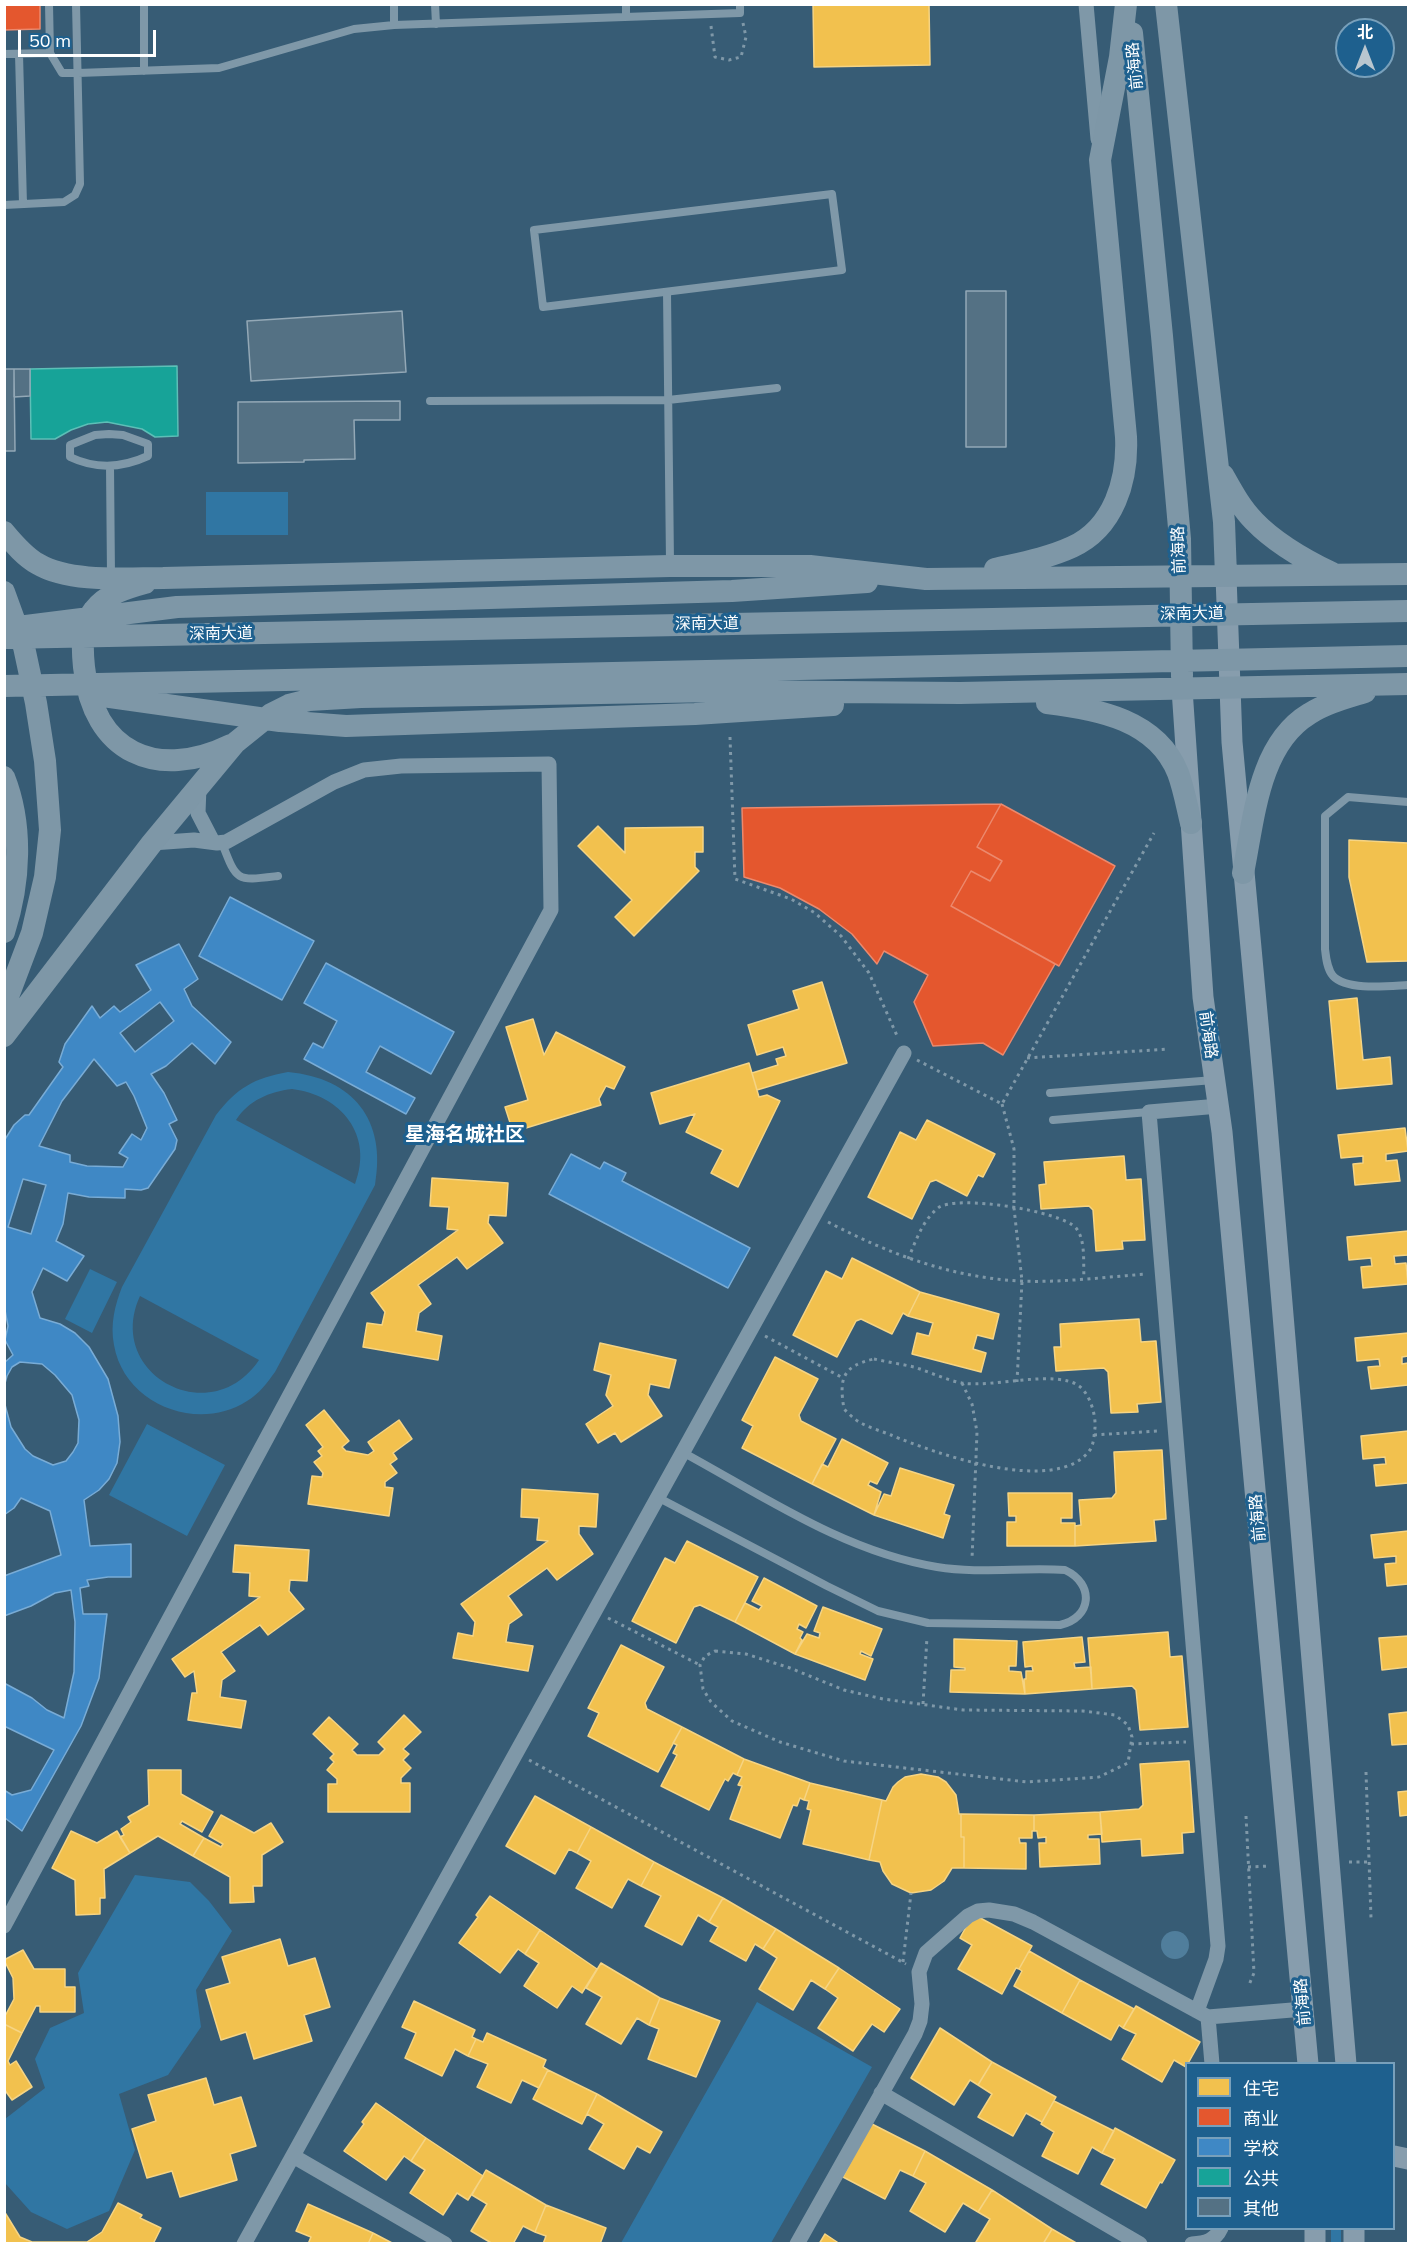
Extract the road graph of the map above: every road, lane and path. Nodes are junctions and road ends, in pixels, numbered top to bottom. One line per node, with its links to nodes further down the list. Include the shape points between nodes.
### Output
1 (49, 4): 15 (lane)
2 (76, 4): 19 (lane)
3 (144, 4): 18 (lane)
4 (394, 4): 14 (lane)
5 (435, 4): 13 (lane)
6 (626, 4): 12 (lane)
7 (1086, 4): 20 (street)
8 (1127, 4): 20 (main road); 33 (main road, 前海路, via 1162,336)
9 (1167, 4): 27 (main road)
10 (740, 9): 11 (lane); 11 (path, via 746,37 741,57 729,60 715,57)
11 (710, 14): 12 (lane)
12 (626, 17): 13 (lane)
13 (436, 24): 14 (lane)
14 (394, 25): 18 (lane, via 354,29 219,68)
15 (50, 53): 17 (lane); 19 (lane, via 62,73)
16 (4, 54): 17 (lane)
17 (19, 54): 21 (lane)
18 (144, 71): 19 (lane)
19 (78, 74): 21 (lane, via 80,183 75,195 64,202)
20 (1100, 160): 37 (main road, via 1126,437 1122,485 1104,521 1073,547 1019,564)
21 (23, 204): 22 (lane)
22 (4, 205)
23 (667, 292): 23 (lane, via 842,270 832,194 534,230 543,307); 25 (lane)
24 (777, 388): 25 (lane)
25 (668, 400): 26 (lane); 30 (lane)
26 (430, 401)
27 (1218, 465): 31 (main road, via 1239,504 1255,522 1309,562); 34 (main road)
28 (110, 466): 28 (lane, via 137,462 148,456 148,444 109,434 70,445 70,457); 35 (lane)
29 (4, 532): 35 (main road, via 39,565 75,575)
30 (670, 566): 36 (main road); 37 (main road, via 810,566)
31 (1333, 574): 32 (main road); 34 (main road)
32 (1408, 574)
33 (1180, 576): 34 (main road); 37 (main road); 47 (main road, 前海路)
34 (1226, 576): 46 (main road)
35 (111, 577): 36 (main road); 39 (lane)
36 (163, 578): 39 (main road, via 111,596)
37 (933, 579): 41 (main road, via 732,591 177,607)
38 (4, 592): 62 (main road, via 24,647 36,703 50,830 45,877 32,933)
39 (93, 611): 50 (main road, via 84,633 85,682 94,712 113,739 144,757 164,760 202,757)
40 (1408, 611): 42 (main road, 深南大道)
41 (4, 629)
42 (4, 638)
43 (1408, 656): 45 (main road)
44 (1408, 685): 46 (main road); 58 (main road, via 1367,691 1328,704 1307,715 1282,739 1261,789)
45 (11, 686): 48 (main road, via 346,726 774,710)
46 (1230, 688): 47 (main road); 58 (main road)
47 (1182, 689): 48 (main road); 54 (main road, 前海路)
48 (960, 693): 50 (main road, via 718,691 334,698 289,705); 54 (main road, via 1069,706 1126,721 1166,751 1178,774)
49 (730, 737): 65 (path, via 735,879 791,898 841,936 869,973)
50 (235, 743): 52 (main road)
51 (4, 777): 60 (main road, via 14,807 17,843 12,903)
52 (199, 787): 56 (street, via 198,813); 57 (main road)
53 (1408, 801): 61 (lane, via 1348,797 1325,816 1325,949 1329,968 1334,976 1350,985)
54 (1191, 823): 67 (main road, 前海路, via 1203,997)
55 (1154, 833): 66 (path)
56 (217, 842): 57 (street); 59 (lane, via 232,871 247,880); 102 (street, via 232,840 334,782 364,770 549,764 550,910)
57 (152, 843): 63 (main road)
58 (1244, 873): 110 (main road)
59 (278, 876)
60 (4, 932)
61 (1408, 985)
62 (4, 1007)
63 (4, 1036)
64 (1169, 1049): 66 (path)
65 (904, 1053): 69 (path); 74 (street)
66 (1027, 1058): 69 (path)
67 (1215, 1080): 68 (lane); 70 (main road, 前海路)
68 (1050, 1093)
69 (1002, 1104): 73 (path, via 1014,1149)
70 (1219, 1106): 71 (street); 106 (main road, 前海路)
71 (1149, 1112): 72 (lane); 76 (street)
72 (1053, 1119)
73 (1014, 1208): 75 (path, via 958,1201 939,1207 924,1224); 77 (path, via 1062,1220 1076,1229 1082,1246); 78 (path)
74 (816, 1215): 75 (path); 79 (street)
75 (908, 1259): 78 (path, via 963,1275)
76 (1162, 1273): 77 (path); 83 (street)
77 (1084, 1278): 78 (path)
78 (1022, 1281): 81 (path)
79 (753, 1329): 80 (path); 85 (street)
80 (843, 1378): 82 (path, via 855,1363 874,1359); 86 (path, via 843,1409 861,1423)
81 (1017, 1382): 82 (path); 84 (path, via 1040,1378 1079,1386 1089,1400)
82 (962, 1383): 86 (path, via 972,1404 977,1432)
83 (1175, 1431): 84 (path); 93 (street)
84 (1094, 1435): 86 (path, via 1091,1448 1078,1462 1054,1469)
85 (684, 1453): 87 (street); 88 (lane, via 847,1542 909,1561)
86 (976, 1465): 88 (path)
87 (659, 1498): 89 (street); 90 (lane, via 878,1611)
88 (972, 1570): 90 (lane, via 1065,1570 1082,1582 1085,1605 1074,1620 1060,1625)
89 (595, 1611): 91 (path); 95 (street)
90 (928, 1623): 92 (path)
91 (700, 1665): 92 (path, via 705,1656 715,1651 746,1654 843,1690); 96 (path, via 703,1689 732,1721 780,1742 844,1761)
92 (923, 1704): 94 (path, via 963,1710 1115,1715 1128,1725)
93 (1200, 1742): 94 (path); 107 (street, via 1218,1946)
94 (1131, 1744): 96 (path, via 1128,1763 1099,1777 1027,1782)
95 (517, 1753): 103 (path); 112 (street)
96 (926, 1769): 98 (path)
97 (1366, 1772): 101 (path)
98 (926, 1774)
99 (1246, 1816): 105 (path, via 1254,1973)
100 (911, 1893): 103 (path)
101 (1371, 1918)
102 (4, 1926)
103 (903, 1963): 104 (path)
104 (919, 1972): 107 (street, via 926,1953 968,1916 978,1911 1000,1910 1033,1922); 111 (street, via 920,2021)
105 (1249, 1985)
106 (1304, 2009): 107 (street); 109 (main road, 前海路)
107 (1202, 2014): 108 (street)
108 (1212, 2062)
109 (1308, 2062)
110 (1346, 2062)
111 (881, 2093): 116 (street); 117 (street)
112 (294, 2156): 114 (street); 115 (street)
113 (1221, 2230): 118 (street, via 1206,2243)
114 (244, 2244)
115 (445, 2244)
116 (797, 2244)
117 (1140, 2244)
118 (1192, 2244)

